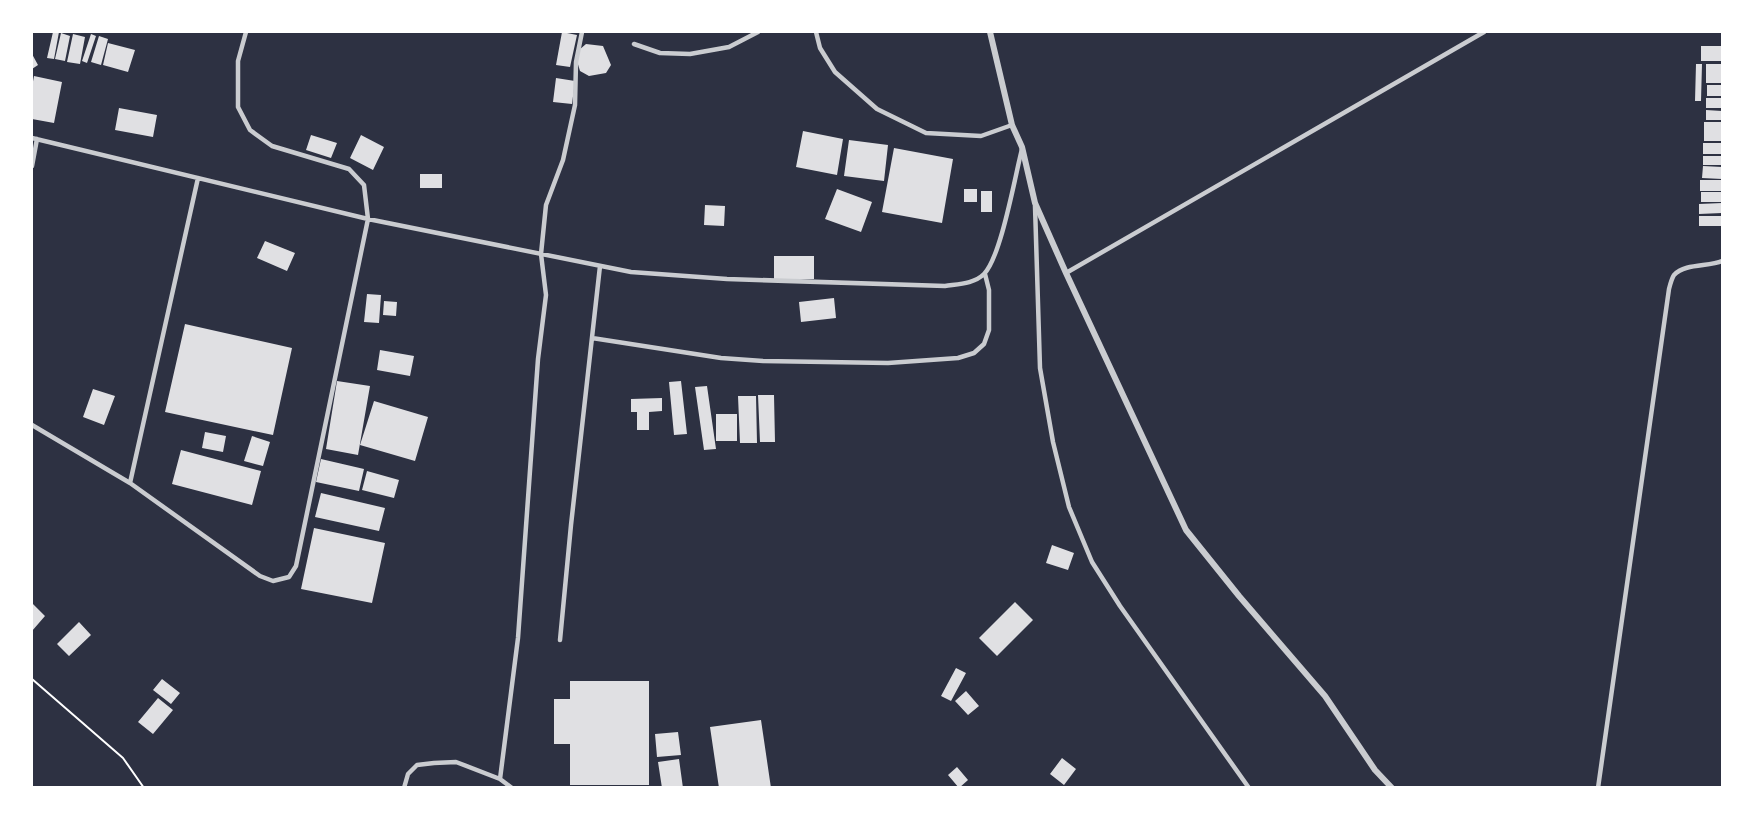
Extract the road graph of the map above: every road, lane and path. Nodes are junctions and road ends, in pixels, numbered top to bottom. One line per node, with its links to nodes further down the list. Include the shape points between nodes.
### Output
1 (246, 32): 14 (lane, via 238,61 238,107 250,130 272,146 349,169 364,185)
2 (582, 32): 15 (lane, via 574,105 563,160 546,205)
3 (758, 32): 7 (lane, via 729,47 690,54 660,53)
4 (816, 32): 8 (lane, via 820,48 835,72 877,109 926,133 981,136)
5 (990, 32): 8 (street)
6 (1484, 32): 18 (lane)
7 (634, 44)
8 (1012, 125): 10 (street)
9 (34, 138): 11 (lane); 12 (lane)
10 (1022, 147): 13 (street); 19 (lane, via 998,248)
11 (32, 166)
12 (198, 178): 14 (lane); 22 (lane)
13 (1035, 203): 18 (street); 29 (lane, via 1040,368 1069,507 1092,562 1114,597)
14 (368, 219): 15 (lane); 22 (lane, via 296,567 290,577 273,581 260,576)
15 (541, 254): 17 (lane); 25 (lane, via 546,295 518,638)
16 (1722, 261): 31 (lane, via 1684,269 1674,276 1669,289)
17 (600, 266): 19 (lane, via 727,279 945,286 970,283); 20 (lane)
18 (1066, 273): 30 (street, via 1186,530 1325,696 1375,770)
19 (985, 274): 20 (lane, via 989,330 984,344 974,353 958,358 888,363 763,361)
20 (592, 338): 23 (lane)
21 (32, 425): 22 (lane)
22 (130, 483)
23 (560, 640)
24 (32, 680): 26 (path, via 123,758)
25 (500, 779): 27 (lane, via 456,762 434,763 417,765 408,774); 28 (lane)
26 (144, 788)
27 (404, 788)
28 (512, 788)
29 (1249, 788)
30 (1392, 788)
31 (1598, 788)

